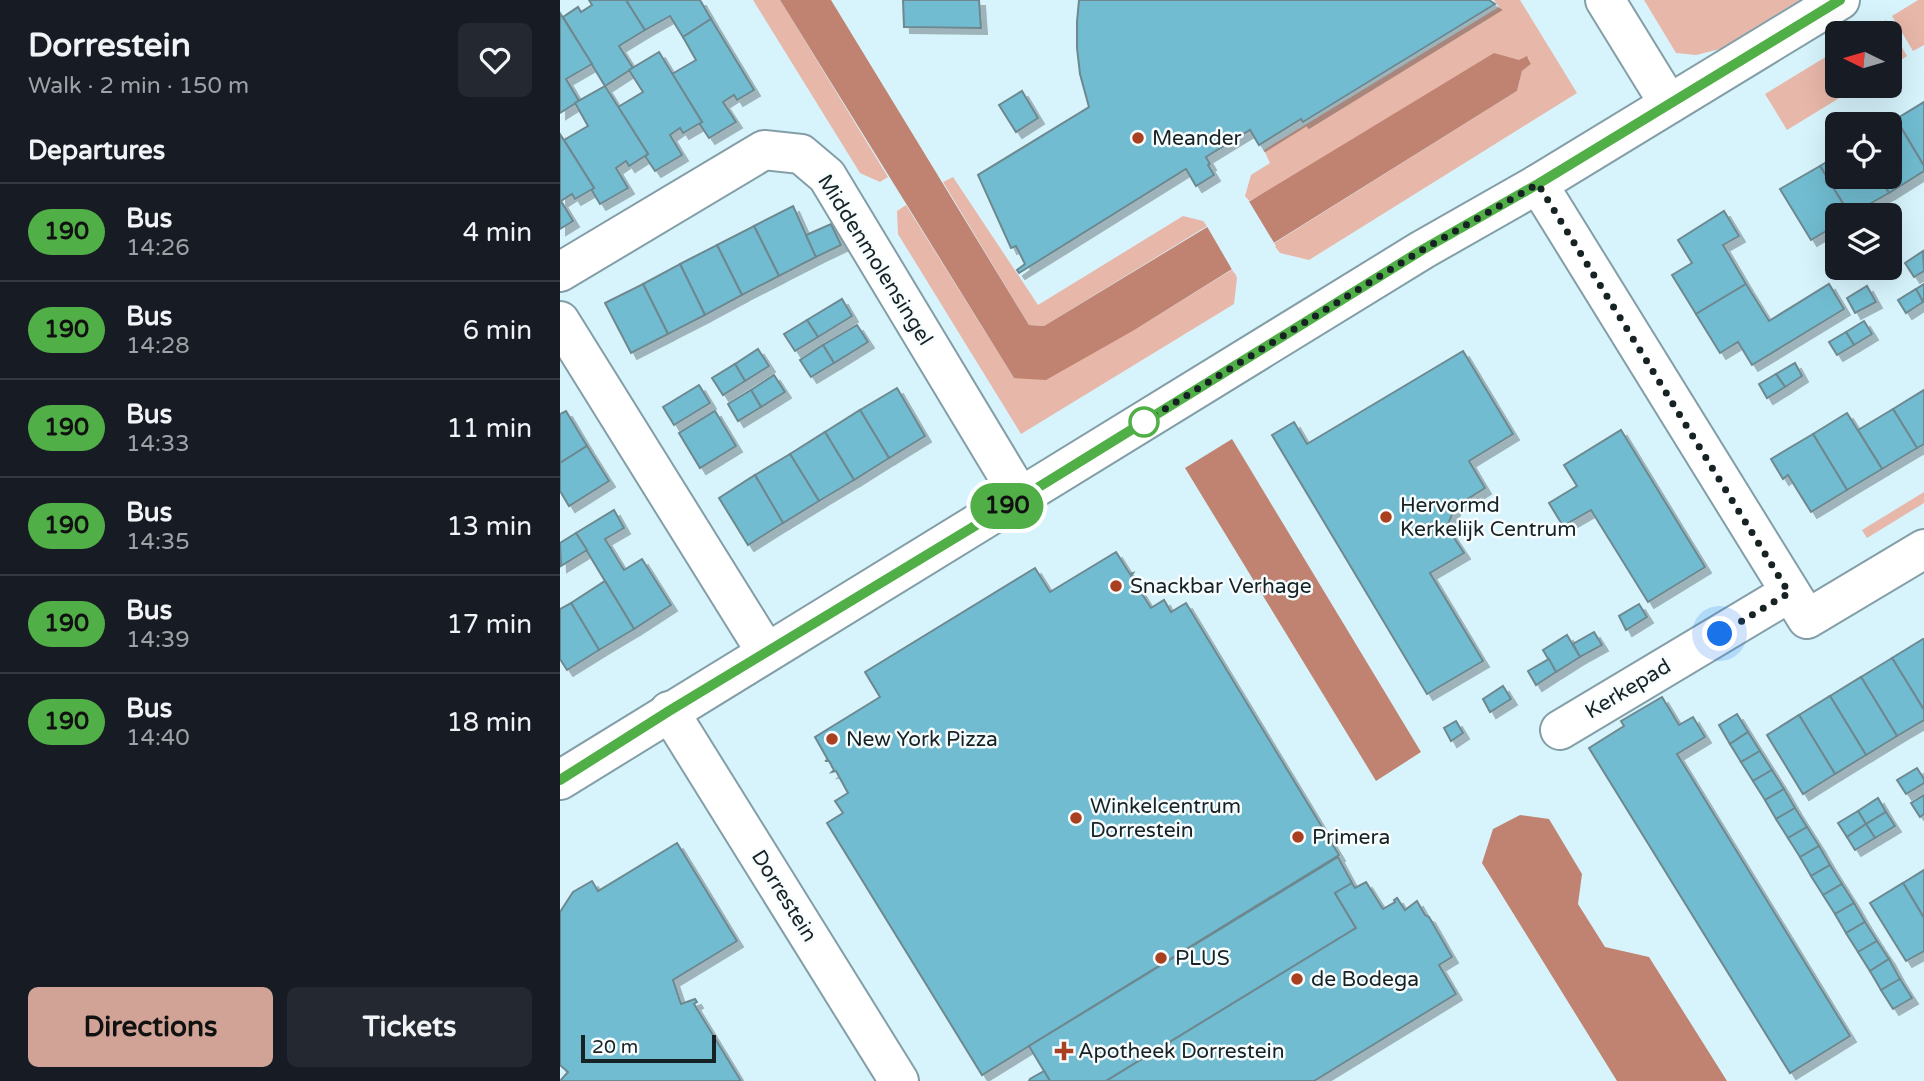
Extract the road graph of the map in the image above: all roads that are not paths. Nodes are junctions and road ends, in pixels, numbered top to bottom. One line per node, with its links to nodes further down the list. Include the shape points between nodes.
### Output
1 (1605, 0): 3 (street)
2 (1840, 0): 3 (street)
3 (1669, 104): 4 (street)
4 (1538, 184): 7 (street, via 1400,263); 9 (street)
5 (560, 272): 7 (street, Middenmolensingel, via 764,150 801,154 827,176)
6 (560, 321): 10 (street)
7 (1021, 498): 10 (street)
8 (1924, 549): 9 (street, via 1807,619)
9 (1789, 593): 12 (street, Kerkepad)
10 (766, 652): 11 (street)
11 (669, 711): 13 (street); 14 (street, Dorrestein)
12 (1560, 730)
13 (560, 780)
14 (900, 1081)

